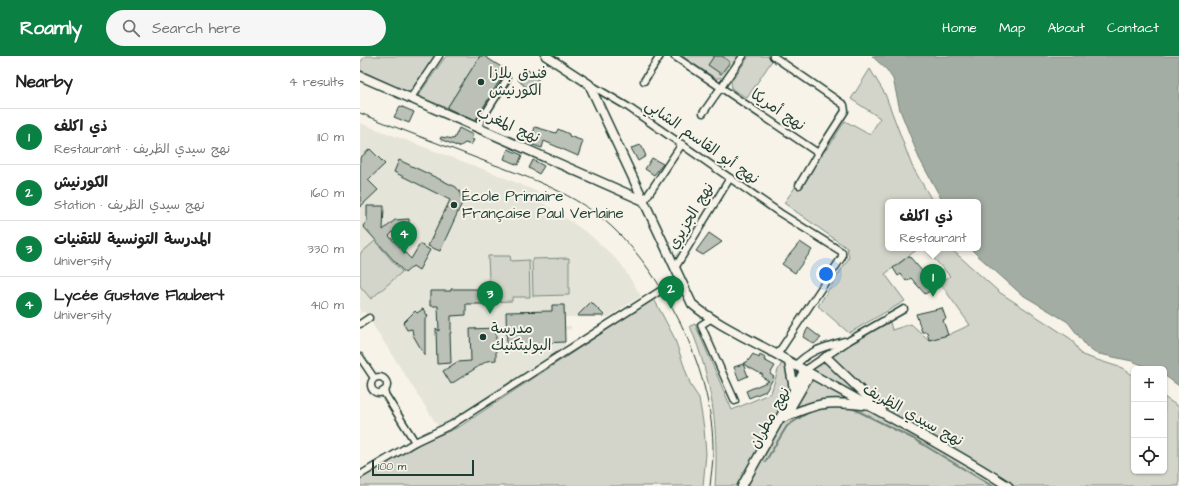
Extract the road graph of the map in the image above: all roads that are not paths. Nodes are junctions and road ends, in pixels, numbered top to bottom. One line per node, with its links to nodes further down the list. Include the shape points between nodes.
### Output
1 (439, 56): 12 (street)
2 (546, 56): 10 (street, نهج أبو القاسم الشابي)
3 (660, 56): 9 (street)
4 (674, 56): 11 (street, نهج أمريكا)
5 (744, 56): 11 (street)
6 (773, 56): 16 (street, via 842,103 844,111)
7 (360, 76): 12 (street, نهج المغرب)
8 (507, 79): 14 (street)
9 (644, 80)
10 (589, 84): 15 (street, نهج أبو القاسم الشابي); 19 (street, نهج سيدي الظريف)
11 (722, 88): 13 (street); 16 (street, نهج أمريكا)
12 (410, 99): 14 (street, نهج المغرب)
13 (703, 113)
14 (477, 127): 19 (street, نهج المغرب)
15 (682, 144): 17 (street, نهج أبو القاسم الشابي); 19 (street)
16 (818, 153): 18 (street)
17 (730, 178): 20 (street, نهج الجزيري); 27 (street, نهج أبو القاسم الشابي, via 842,252 842,257)
18 (799, 185)
19 (644, 201): 20 (street, نهج سيدي الظريف)
20 (675, 268): 24 (street, نهج سيدي الظريف, via 692,304)
21 (674, 282): 39 (street, via 451,425)
22 (904, 309): 26 (street)
23 (369, 318): 25 (street)
24 (712, 318): 27 (street, نهج سيدي الظريف); 35 (street, via 701,325)
25 (360, 324)
26 (850, 340): 29 (street); 30 (street, via 815,350)
27 (777, 355): 30 (street, نهج سيدي الظريف)
28 (360, 357): 32 (street)
29 (826, 357): 31 (street); 37 (street)
30 (792, 364): 31 (street, نهج سيدي الظريف); 33 (street)
31 (807, 372): 33 (street, نهج مطران); 36 (street, نهج سيدي الظريف); 38 (street, نهج مطران)
32 (374, 378): 34 (street, via 380,377 385,380 386,386); 34 (street, via 371,383 372,389 377,393)
33 (794, 389): 40 (street, نهج مطران)
34 (383, 391): 39 (street)
35 (735, 401)
36 (866, 406): 37 (street, نهج سيدي الظريف); 38 (street, via 828,402)
37 (887, 416): 44 (street, نهج سيدي الظريف)
38 (786, 417): 40 (street, نهج مطران)
39 (416, 442): 41 (street)
40 (752, 473): 42 (street); 43 (street)
41 (360, 475)
42 (742, 486)
43 (747, 486)
44 (1008, 486)

